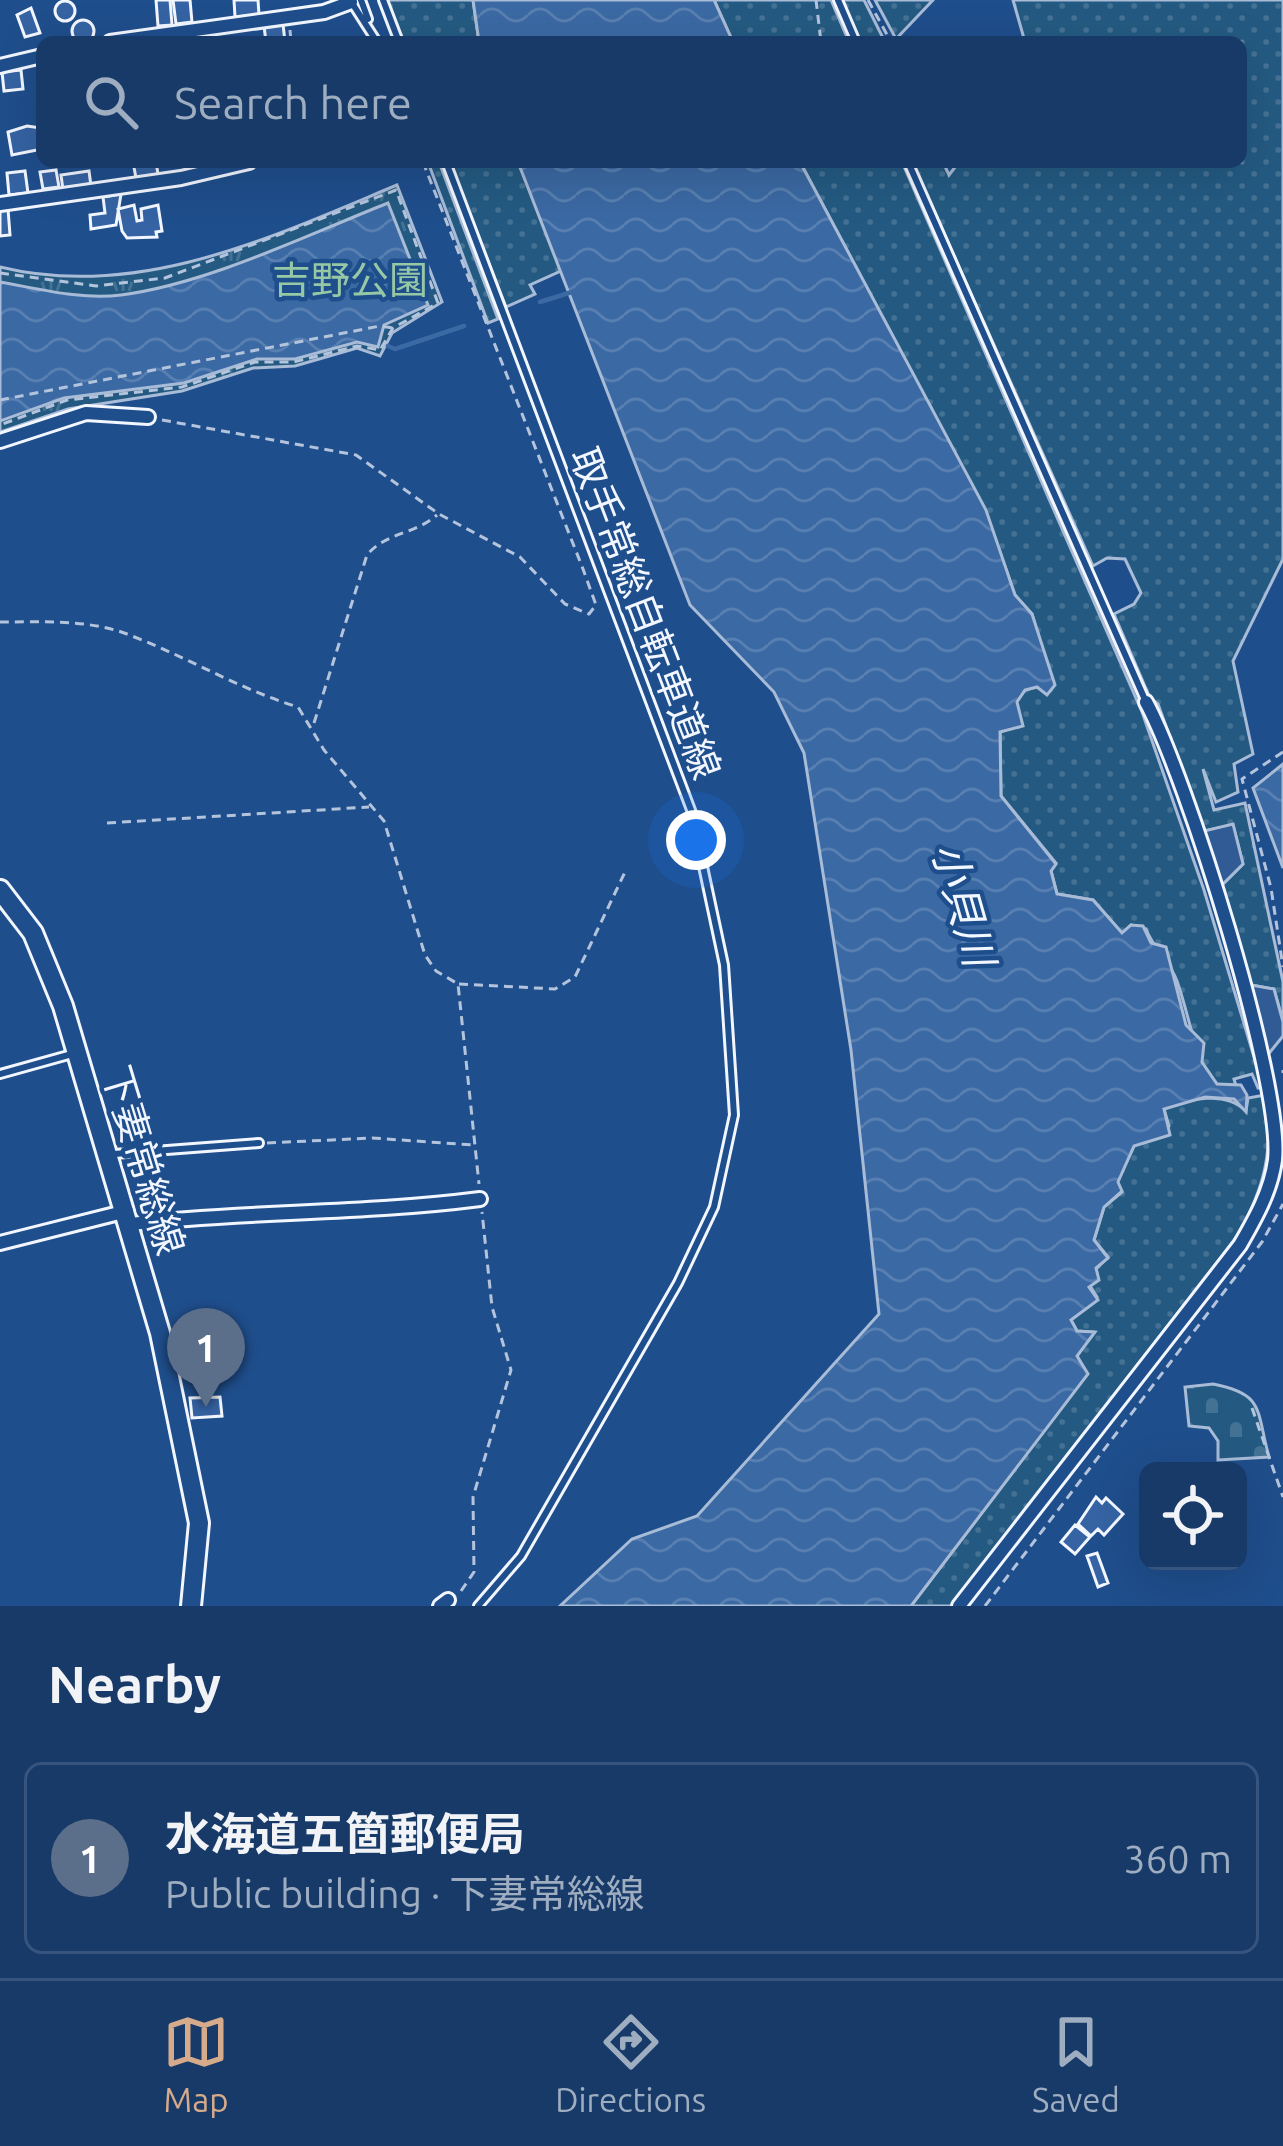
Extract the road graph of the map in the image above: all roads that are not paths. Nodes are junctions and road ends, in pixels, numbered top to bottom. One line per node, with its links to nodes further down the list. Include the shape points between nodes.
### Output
1 (288, 0): 5 (lane)
2 (383, 0): 8 (lane)
3 (838, 0): 9 (lane)
4 (354, 1): 5 (street); 7 (lane)
5 (290, 16): 6 (street)
6 (152, 36)
7 (375, 36)
8 (397, 36)
9 (853, 36)
10 (36, 57): 11 (street)
11 (0, 66)
12 (220, 168): 15 (street)
13 (448, 168): 28 (lane, 取手常総自転車道線, via 691,810 724,965 734,1115 714,1207 678,1283 521,1556)
14 (911, 168): 18 (lane)
15 (0, 204)
16 (148, 417): 17 (street, via 86,413)
17 (0, 441)
18 (1146, 702): 29 (street, via 1253,1020 1275,1119 1275,1159 1240,1245)
19 (0, 890): 20 (main road, 下妻常総線, via 33,933)
20 (77, 1052): 21 (lane); 23 (main road, 下妻常総線)
21 (0, 1074)
22 (259, 1143): 23 (lane)
23 (110, 1154): 25 (main road, 下妻常総線)
24 (481, 1199): 25 (street, via 369,1213)
25 (129, 1218): 26 (street); 27 (main road, 下妻常総線, via 199,1523)
26 (0, 1243)
27 (191, 1606)
28 (478, 1606)
29 (959, 1606)

